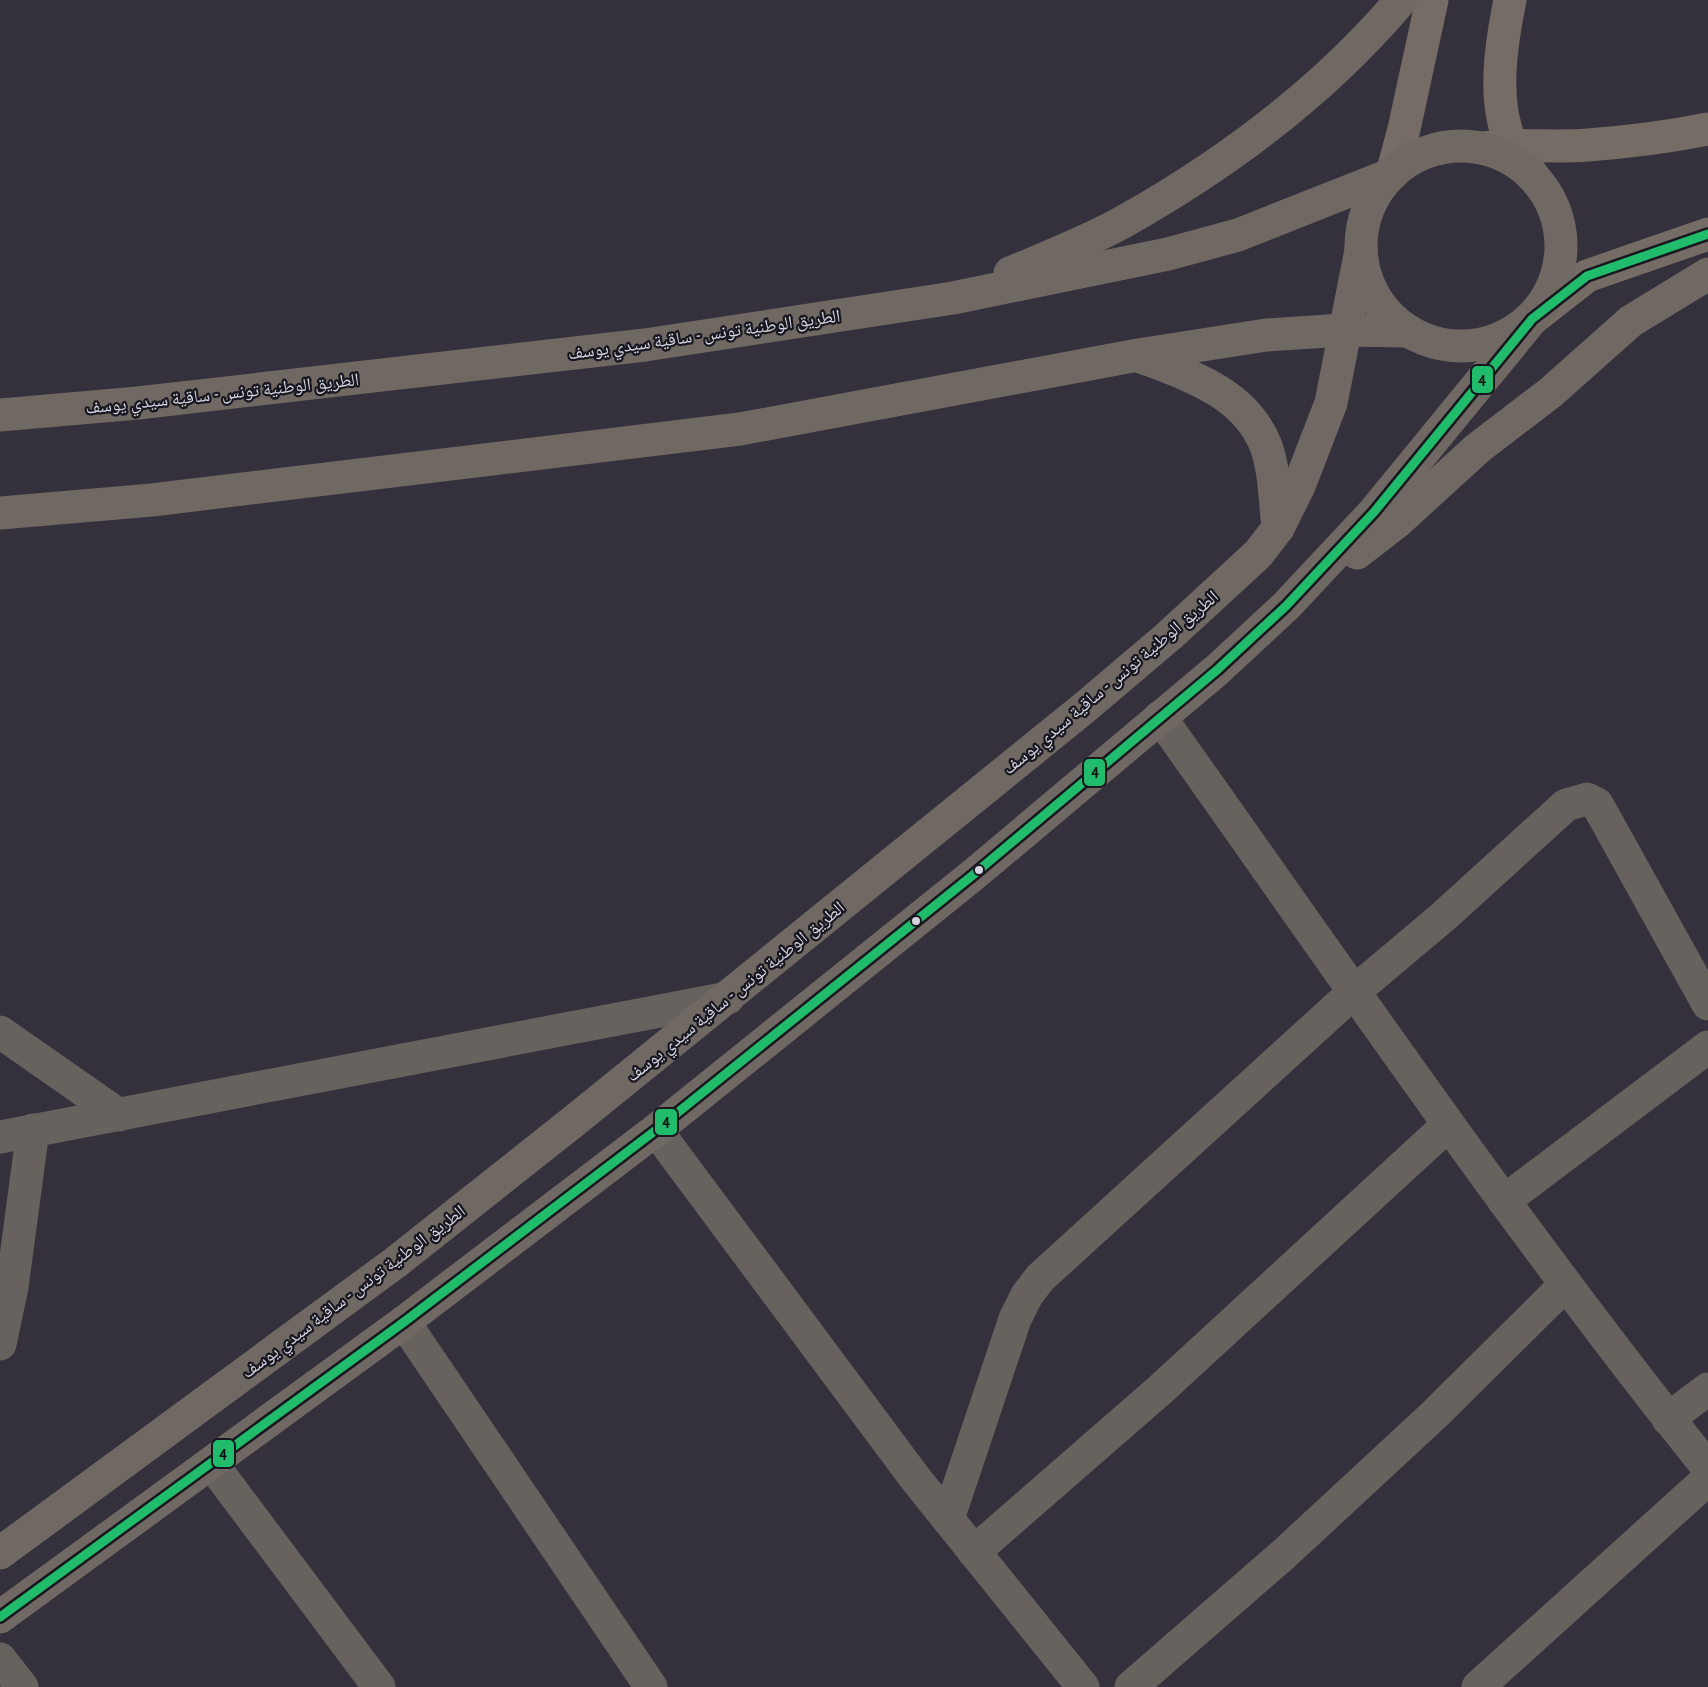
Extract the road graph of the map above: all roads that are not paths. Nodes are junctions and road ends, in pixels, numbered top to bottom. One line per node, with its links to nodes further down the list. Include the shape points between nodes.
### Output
1 (1401, 0): 10 (highway, via 1321,82 1176,190 1121,223)
2 (1432, 0): 6 (main road)
3 (1510, 0): 5 (main road, via 1502,37)
4 (1708, 129): 5 (main road, via 1586,145)
5 (1497, 146): 6 (highway, via 1450,147 1420,155); 11 (highway, via 1535,179 1552,205 1561,234 1560,265 1550,294)
6 (1392, 174): 8 (highway, via 1375,195 1364,222); 10 (highway, الطريق الوطنية تونس - ساقية سيدي يوسف, via 1238,235 1168,254)
7 (1708, 234): 11 (main road, via 1587,276)
8 (1361, 250): 12 (highway, الطريق الوطنية تونس - ساقية سيدي يوسف); 13 (highway, via 1367,282 1383,310)
9 (1708, 274): 18 (highway, via 1631,321 1550,393 1478,448 1397,522)
10 (953, 298): 15 (highway, الطريق الوطنية تونس - ساقية سيدي يوسف, via 645,345)
11 (1532, 319): 13 (highway, via 1503,338 1471,346 1437,344); 18 (highway, via 1374,512)
12 (1344, 330): 13 (highway); 14 (highway, via 1266,335); 17 (highway, الطريق الوطنية تونس - ساقية سيدي يوسف, via 1331,404 1315,451)
13 (1408, 331)
14 (1138, 355): 16 (highway, via 740,429 152,500); 17 (highway, via 1220,391 1254,424 1266,446)
15 (0, 415)
16 (0, 513)
17 (1278, 528): 21 (highway, الطريق الوطنية تونس - ساقية سيدي يوسف, via 1258,554 1170,635)
18 (1286, 606): 19 (highway)
19 (1160, 717): 20 (street); 28 (highway, via 973,875)
20 (1355, 991): 22 (street, via 1566,805 1587,799 1597,804); 26 (street); 39 (street, via 1040,1278 1015,1319)
21 (728, 998): 25 (street); 41 (highway, الطريق الوطنية تونس - ساقية سيدي يوسف, via 396,1262)
22 (1708, 1005)
23 (0, 1032): 25 (street)
24 (1708, 1047): 30 (street)
25 (119, 1115): 27 (street)
26 (1448, 1125): 30 (street); 40 (street, via 1161,1389)
27 (33, 1130): 29 (street); 33 (street, via 12,1287)
28 (656, 1131): 32 (highway); 39 (street)
29 (0, 1137)
30 (1504, 1201): 31 (street)
31 (1566, 1284): 35 (street); 48 (street, via 1351,1492)
32 (404, 1322): 36 (highway); 46 (street)
33 (0, 1344)
34 (1708, 1389): 35 (street)
35 (1668, 1419): 37 (street)
36 (212, 1464): 42 (highway); 45 (street)
37 (1708, 1468)
38 (1708, 1479): 49 (street)
39 (948, 1519): 40 (street)
40 (974, 1552): 47 (street)
41 (0, 1553)
42 (0, 1617)
43 (0, 1659): 44 (street)
44 (22, 1687)
45 (379, 1687)
46 (651, 1687)
47 (1083, 1687)
48 (1131, 1687)
49 (1478, 1687)

